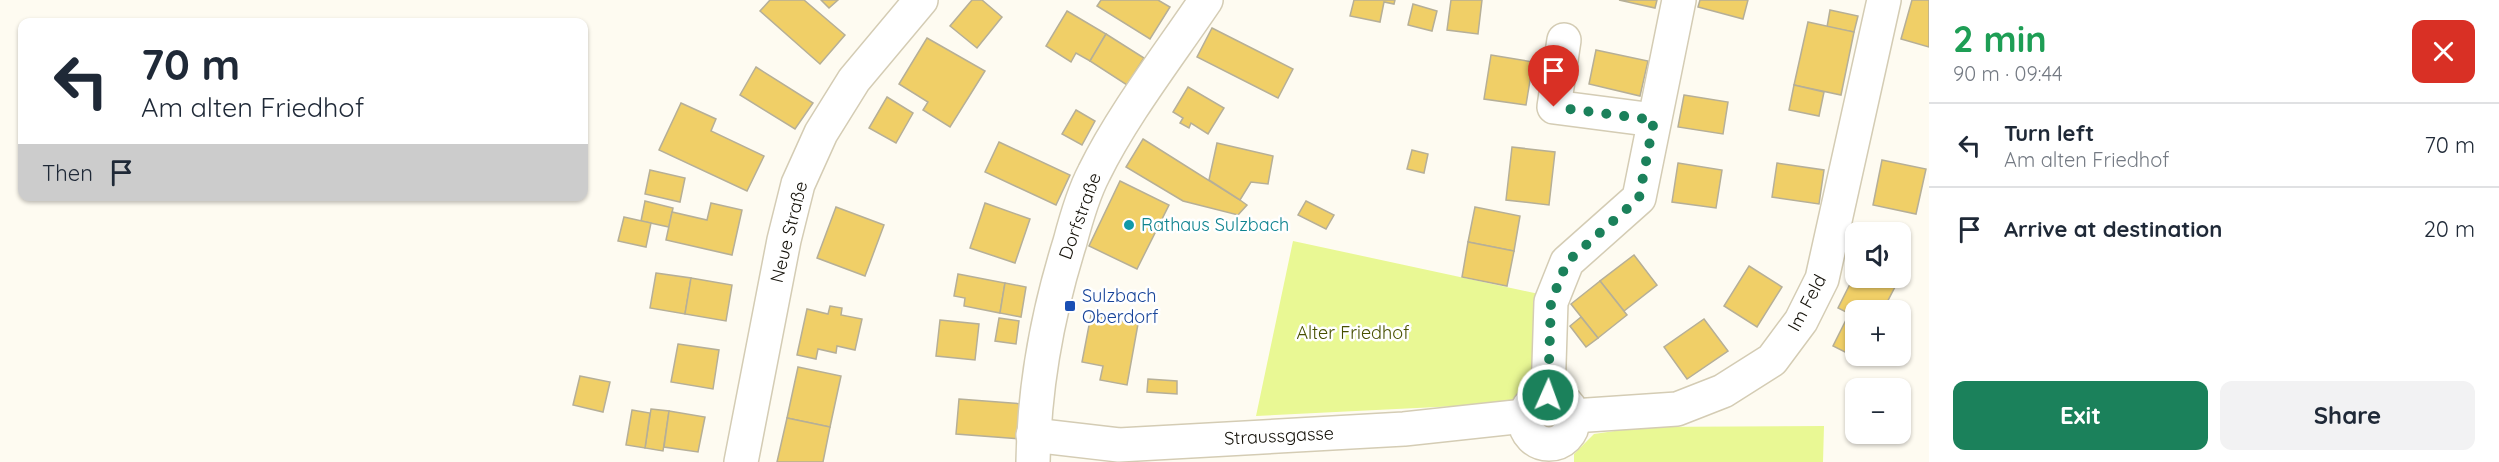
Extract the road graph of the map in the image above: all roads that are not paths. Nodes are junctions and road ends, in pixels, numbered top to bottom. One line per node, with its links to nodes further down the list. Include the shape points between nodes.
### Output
1 (921, 0): 11 (street, Neue Straße, via 854,80 821,133 798,184)
2 (1206, 0): 9 (street, Dorfstraße, via 1115,136 1077,216 1047,332)
3 (1679, 0): 6 (street)
4 (1884, 0): 8 (street, Im Feld, via 1822,279 1801,321 1772,360 1723,390 1677,409)
5 (1564, 40): 6 (street, via 1554,107)
6 (1654, 120): 7 (street, via 1639,198 1567,262 1551,302)
7 (1536, 406): 8 (street, via 1564,401); 9 (street, Straussgasse, via 1404,429); 10 (street, via 1526,427)
8 (1573, 416): 10 (street, via 1568,435)
9 (1033, 448)
10 (1551, 453)
11 (741, 462)

